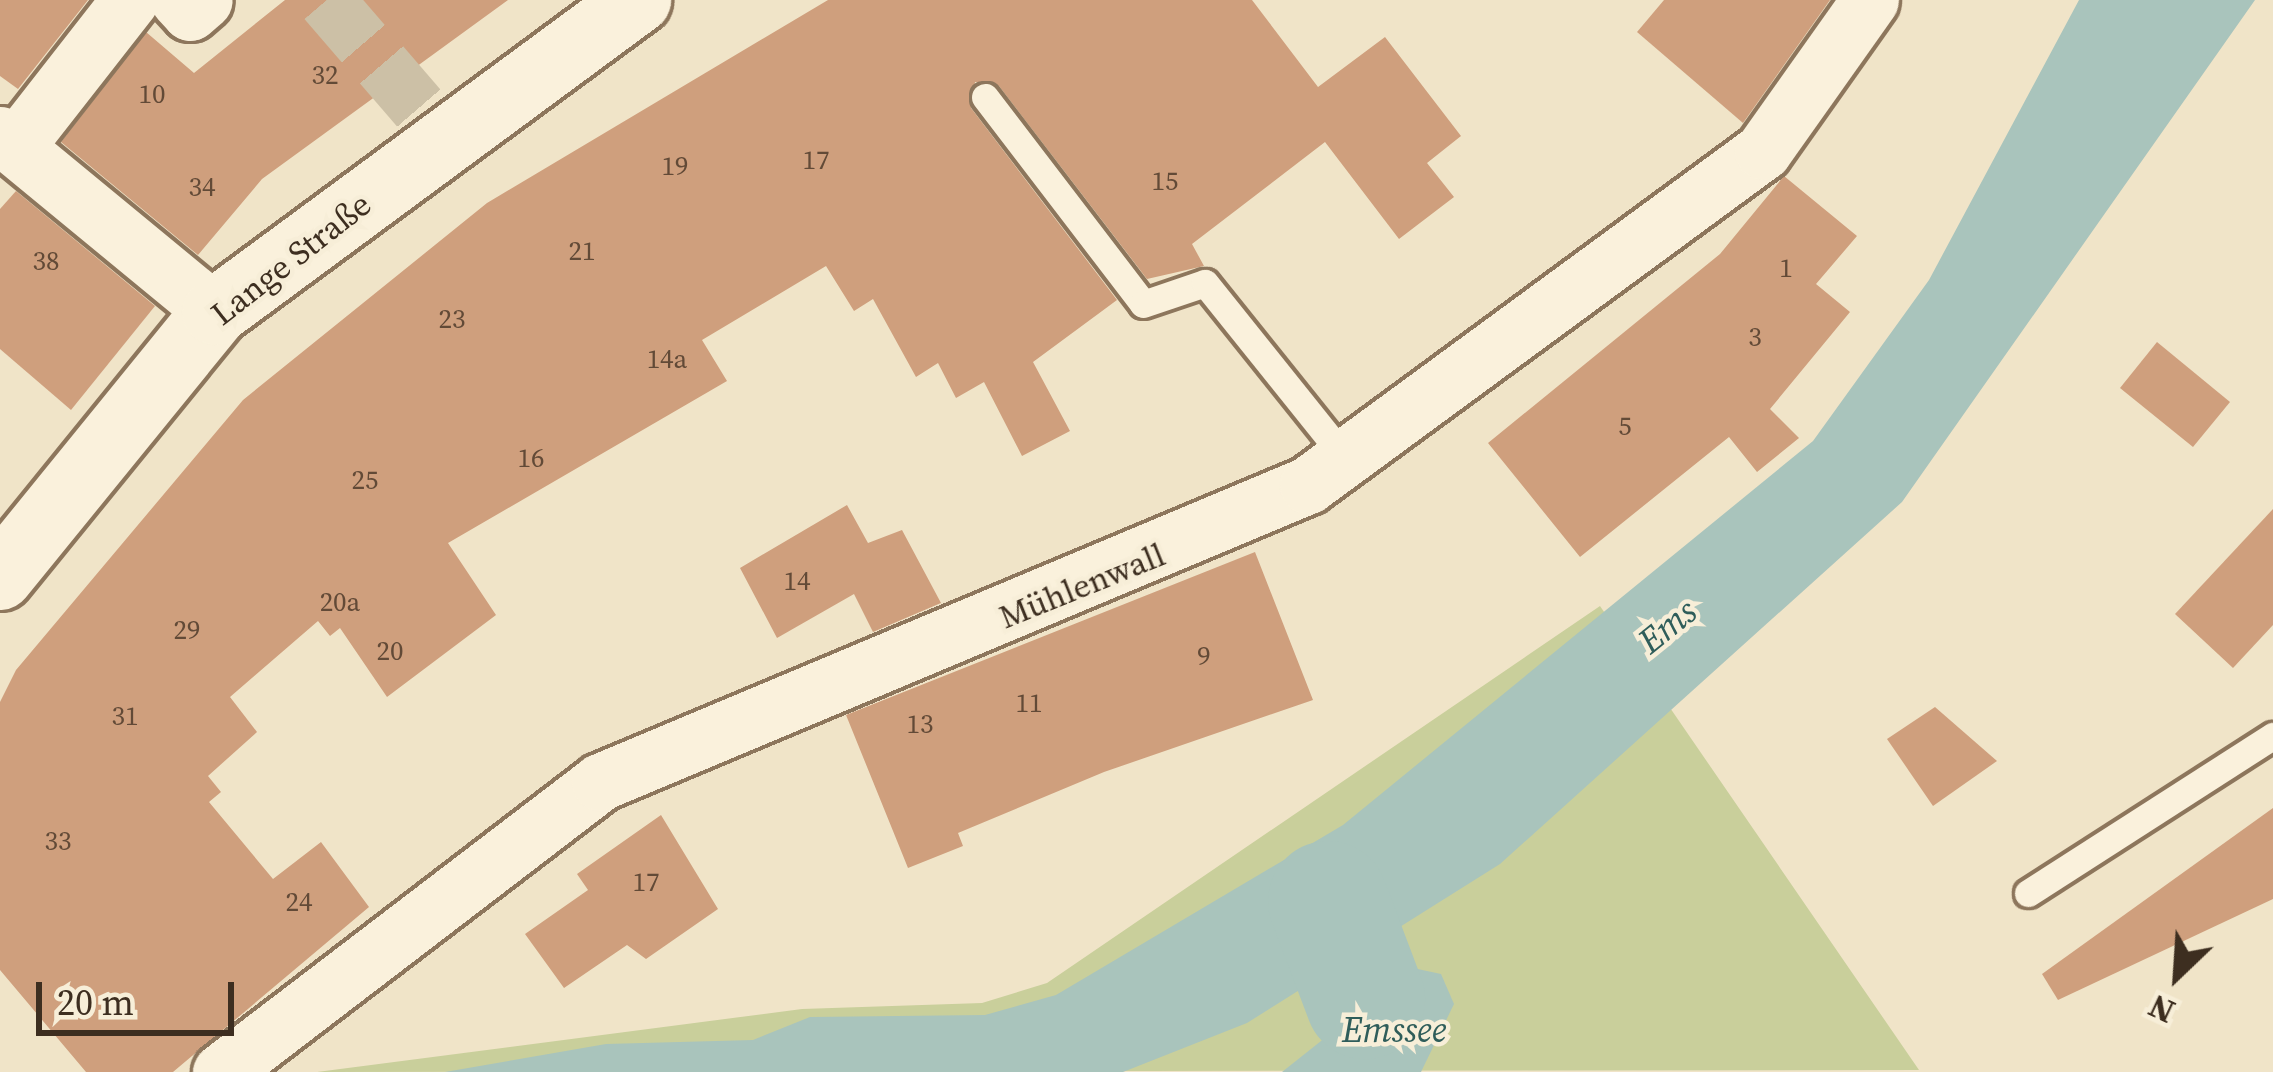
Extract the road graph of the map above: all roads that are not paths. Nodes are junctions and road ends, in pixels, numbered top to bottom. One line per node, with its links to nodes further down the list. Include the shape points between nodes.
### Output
1 (130, 0): 7 (street)
2 (179, 0): 3 (street, via 190,12)
3 (204, 0)
4 (638, 0): 8 (street, Lange Straße)
5 (1870, 0): 9 (street, Mühlenwall, via 1763,151)
6 (985, 98): 9 (lane, via 1143,304 1205,283)
7 (8, 141): 8 (street)
8 (198, 295): 10 (street, Lange Straße)
9 (1346, 459): 13 (street, Mühlenwall, via 1191,542 600,782)
10 (0, 577)
11 (2273, 736): 12 (lane)
12 (2028, 893)
13 (220, 1072)

